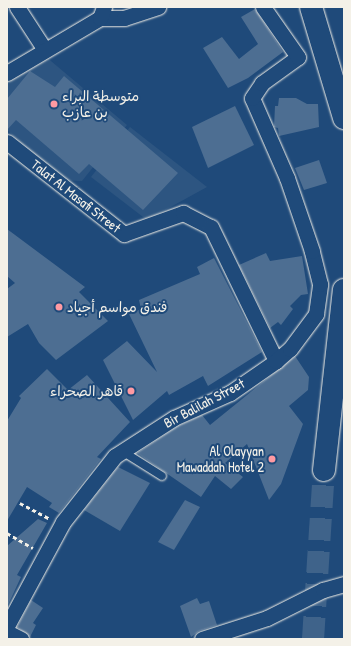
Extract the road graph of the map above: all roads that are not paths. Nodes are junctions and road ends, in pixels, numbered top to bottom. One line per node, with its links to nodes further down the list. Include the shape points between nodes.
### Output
1 (17, 7): 6 (street)
2 (158, 7): 5 (street, via 124,18)
3 (263, 7): 11 (street, Bir Balilah Street, via 298,58 262,83 252,98 287,178 312,251 320,284 316,314 290,349)
4 (311, 7): 8 (highway)
5 (102, 12): 6 (street)
6 (45, 50): 7 (street)
7 (7, 72)
8 (344, 118)
9 (7, 142): 11 (street, Talat Al Masafi Street, via 124,234 183,213 211,226)
10 (344, 290): 13 (highway)
11 (276, 361): 12 (street, Bir Balilah Street, via 230,393 174,418)
12 (122, 451): 14 (lane); 16 (street, Bir Balilah Street, via 115,456 61,526)
13 (324, 470)
14 (162, 476)
15 (344, 584): 19 (street, via 323,590 267,618)
16 (7, 626)
17 (7, 632): 18 (street)
18 (20, 639)
19 (202, 639)

